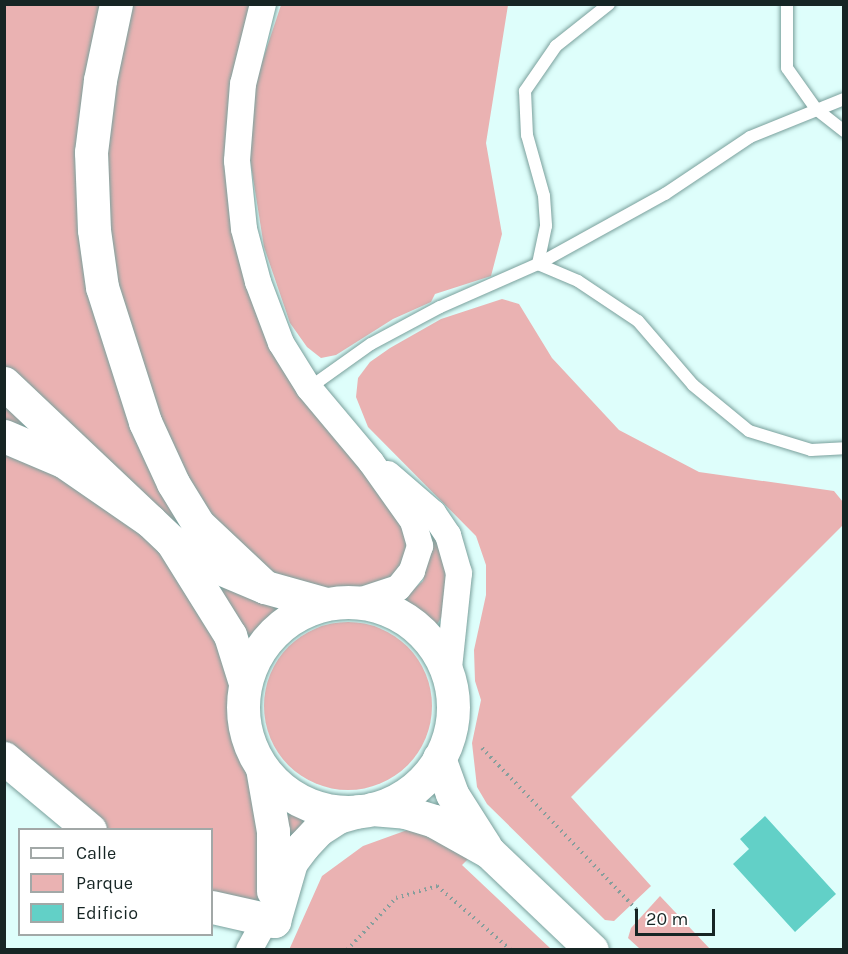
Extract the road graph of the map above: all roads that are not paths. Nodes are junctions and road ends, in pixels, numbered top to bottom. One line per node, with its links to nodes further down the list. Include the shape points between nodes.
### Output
1 (116, 4): 15 (main road, via 100,80 91,152 94,230 102,287 141,411 173,483 198,524)
2 (263, 4): 10 (street, via 243,84 237,161 244,229 282,343)
3 (609, 4): 8 (lane, via 556,46 525,91 527,135 544,196 546,226)
4 (787, 4): 6 (lane, via 787,68)
5 (843, 99): 6 (lane)
6 (816, 109): 7 (lane); 8 (lane, via 750,138 665,194)
7 (843, 131)
8 (538, 264): 10 (lane, via 440,307 371,345); 12 (lane, via 578,281 638,321 693,385 749,431 811,450)
9 (4, 383): 14 (main road)
10 (309, 388): 13 (street)
11 (4, 436): 14 (main road, via 63,461)
12 (843, 448)
13 (371, 462): 16 (street, via 413,521 420,546 412,571 398,588); 17 (street, via 406,486 448,535 459,573)
14 (160, 531): 15 (main road, via 215,566); 18 (main road, via 230,635)
15 (265, 587): 16 (main road)
16 (341, 603): 17 (main road, via 404,618 438,654); 18 (main road, via 298,614 274,632 256,656)
17 (448, 677): 20 (main road, via 452,718)
18 (245, 683): 21 (main road, via 246,732)
19 (4, 758): 23 (main road)
20 (439, 758): 22 (main road, via 411,790); 24 (main road, via 452,794)
21 (262, 768): 22 (main road, via 281,789 304,803 331,811); 26 (main road, via 274,856)
22 (365, 810): 24 (main road, via 405,812 434,821); 26 (main road, via 338,817 303,846 291,862)
23 (88, 828)
24 (489, 852): 28 (main road)
25 (213, 907): 26 (main road)
26 (269, 930): 27 (street)
27 (249, 950)
28 (592, 950)

